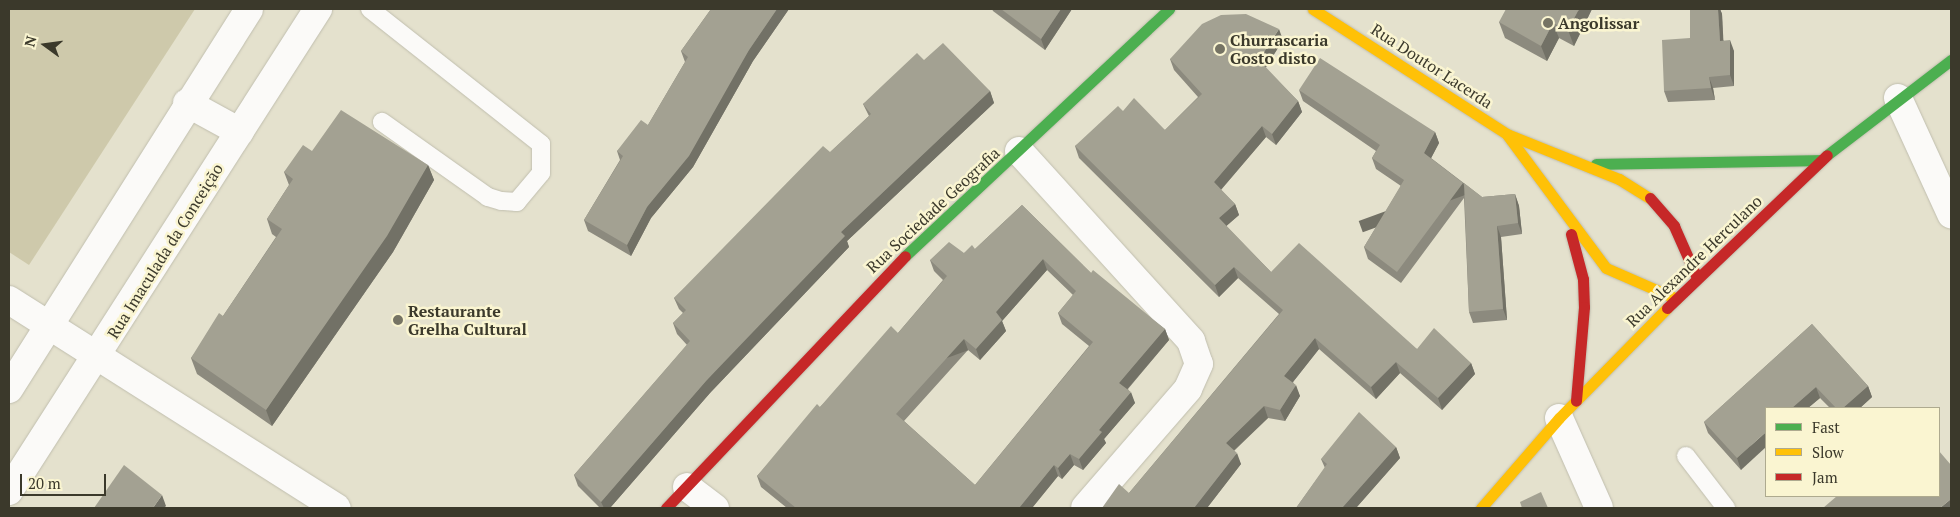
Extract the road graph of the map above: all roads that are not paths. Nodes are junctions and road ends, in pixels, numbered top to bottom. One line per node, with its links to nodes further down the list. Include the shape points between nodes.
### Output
1 (249, 9): 8 (street)
2 (318, 9): 10 (street, Rua Imaculada da Conceição)
3 (370, 9): 9 (lane, via 541,144 541,173 517,202 494,199)
4 (1169, 9): 12 (main road, Rua Sociedade Geografia)
5 (1314, 9): 11 (main road, Rua Doutor Lacerda)
6 (1951, 60): 7 (main road, Rua Alexandre Herculano)
7 (1898, 98): 13 (main road, Rua Alexandre Herculano); 16 (street)
8 (187, 103): 10 (street); 20 (street)
9 (382, 122)
10 (240, 132): 21 (street, Rua Imaculada da Conceição)
11 (1507, 134): 14 (main road, Rua Doutor Lacerda); 15 (main road, Rua Doutor Lacerda)
12 (1019, 151): 25 (main road, Rua Sociedade Geografia, via 908,252); 30 (street, via 1191,341 1199,364 1188,389)
13 (1821, 160): 14 (main road, via 1742,165); 17 (main road, Rua Alexandre Herculano)
14 (1578, 164): 17 (main road, Rua Doutor Lacerda, via 1619,179 1653,200 1674,226)
15 (1562, 206): 18 (main road, Rua Doutor Lacerda, via 1606,268); 23 (main road, via 1583,279)
16 (1951, 214)
17 (1697, 278): 18 (main road, Rua Alexandre Herculano)
18 (1677, 299): 23 (main road, Rua Alexandre Herculano)
19 (9, 300): 20 (street)
20 (49, 326): 21 (street); 22 (street)
21 (98, 358): 26 (street, Rua Imaculada da Conceição); 27 (street)
22 (9, 389)
23 (1567, 410): 31 (main road, Rua Alexandre Herculano); 32 (street)
24 (1686, 456): 33 (lane)
25 (687, 487): 28 (main road, Rua Sociedade Geografia); 29 (street)
26 (9, 491)
27 (337, 508)
28 (666, 508)
29 (716, 508)
30 (1085, 508)
31 (1481, 508)
32 (1599, 508)
33 (1726, 508)

